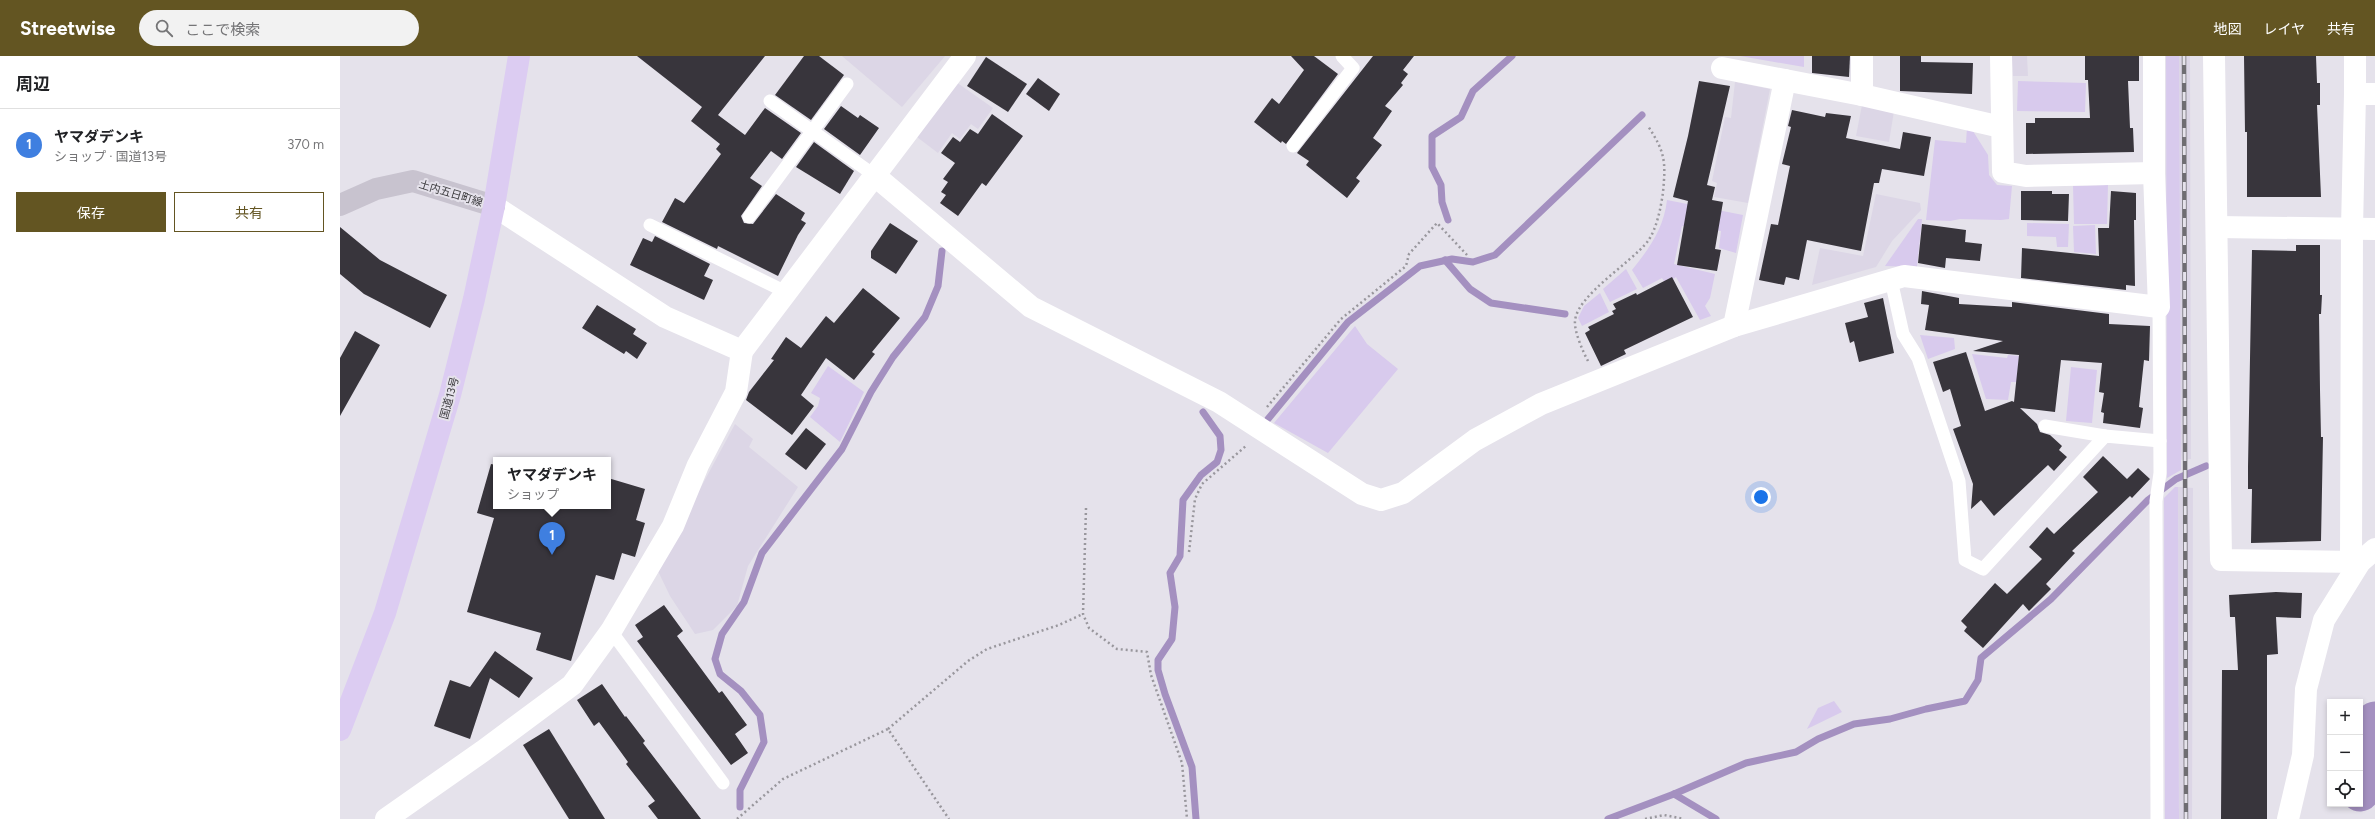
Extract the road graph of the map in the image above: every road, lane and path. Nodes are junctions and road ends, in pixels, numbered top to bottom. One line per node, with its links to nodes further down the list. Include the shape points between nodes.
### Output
1 (519, 56): 22 (highway, 国道13号)
2 (965, 56): 20 (street)
3 (1342, 56): 18 (lane, via 1353,68)
4 (1862, 56): 13 (street)
5 (2001, 56): 16 (street)
6 (2154, 56): 19 (street)
7 (2214, 56): 25 (street)
8 (2355, 56): 12 (street)
9 (1722, 68): 10 (street)
10 (1785, 80): 13 (street); 32 (street)
11 (847, 84): 17 (lane)
12 (2365, 94): 26 (street)
13 (1862, 95): 16 (street)
14 (770, 101): 17 (lane)
15 (1648, 126): 34 (path, via 1662,148 1665,169 1661,208 1649,240 1583,301 1574,321 1581,348)
16 (2001, 127): 19 (street, via 2003,172 2026,176)
17 (813, 132): 20 (lane); 23 (lane)
18 (1293, 146)
19 (2154, 173): 31 (street)
20 (874, 176): 30 (street); 36 (street, via 1030,307 1219,402)
21 (340, 205): 22 (main road, 土内五日町線, via 376,189 413,181)
22 (494, 206): 33 (street, via 665,317); 45 (highway, 国道13号, via 446,410 385,613)
23 (749, 217)
24 (650, 225): 30 (lane)
25 (2218, 227): 26 (street); 41 (street, via 2221,560)
26 (2352, 228): 27 (street); 41 (street)
27 (2375, 229)
28 (1467, 254): 36 (path, via 1437,223 1409,254 1406,266 1341,319)
29 (1892, 280): 31 (street, via 1904,276); 32 (street); 37 (lane, via 1903,334 1918,358 1959,481 1965,560 1983,569)
30 (786, 292): 33 (street)
31 (2159, 307): 38 (lane)
32 (1734, 326): 34 (street)
33 (742, 351): 43 (street, via 736,392 698,465 673,526)
34 (1598, 381): 36 (street, via 1541,404 1475,440 1403,494 1381,500 1362,494)
35 (2045, 426): 37 (lane)
36 (1256, 427): 40 (path, via 1254,439 1202,484 1195,499)
37 (2105, 436): 38 (lane)
38 (2160, 442): 53 (lane, via 2160,473 2156,501)
39 (1086, 508): 42 (path)
40 (1189, 552)
41 (2362, 557): 54 (street, via 2324,620 2306,689 2303,755)
42 (1083, 614): 44 (path, via 1059,625 987,649 968,661); 50 (path, via 1089,628 1117,648 1147,652 1151,675 1182,762)
43 (611, 631): 46 (lane); 47 (street, via 572,685)
44 (888, 729): 48 (path, via 783,779); 49 (path)
45 (340, 730)
46 (723, 783)
47 (386, 819)
48 (737, 819)
49 (949, 819)
50 (1186, 819)
51 (1645, 819): 52 (path, via 1664,815)
52 (1684, 819)
53 (2157, 819)
54 (2288, 819)

